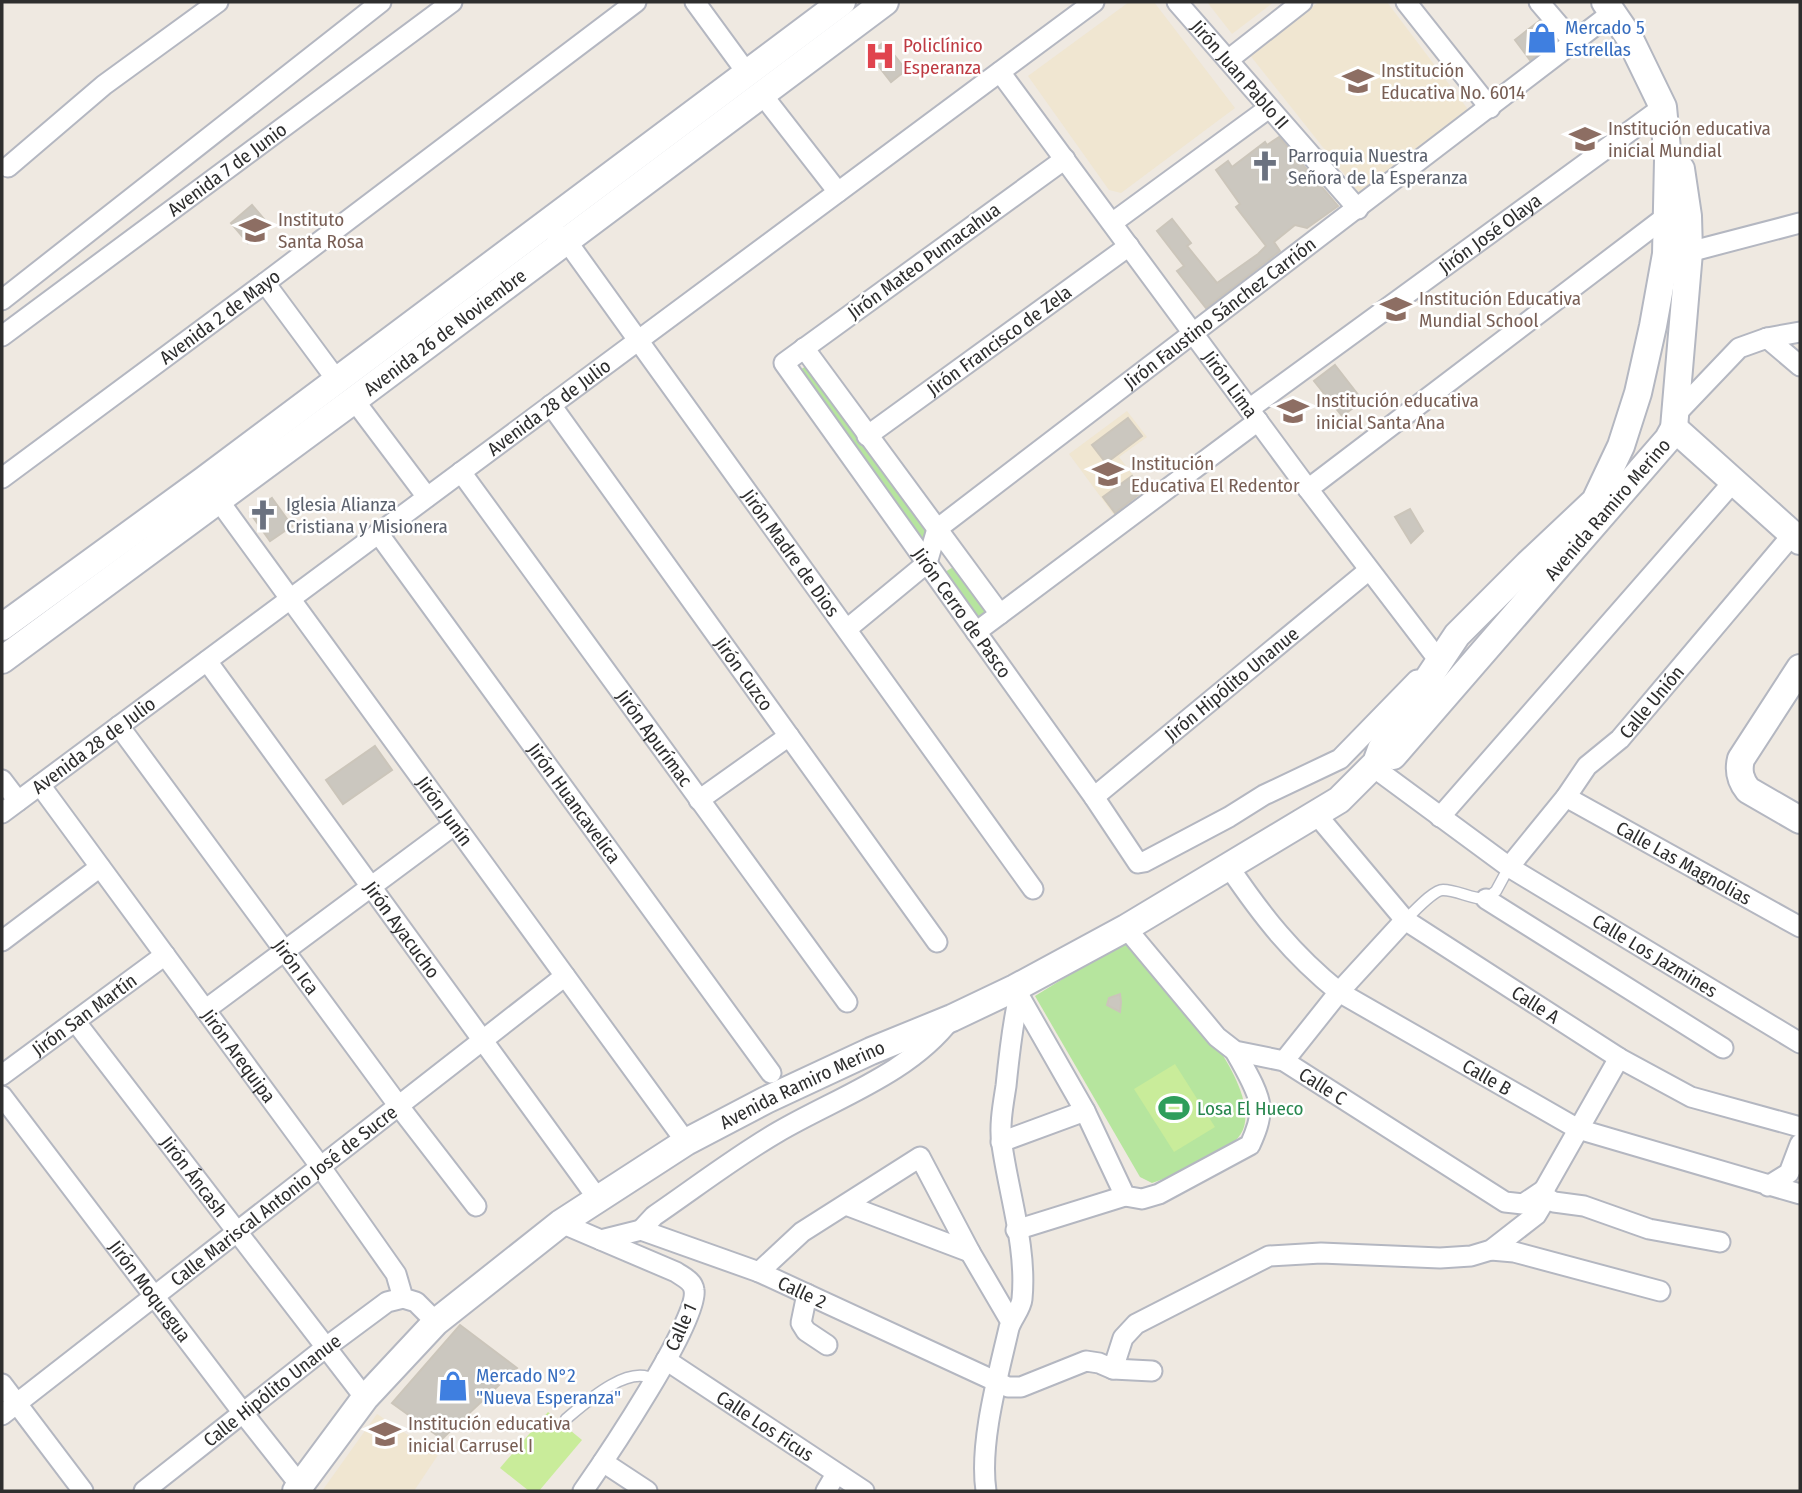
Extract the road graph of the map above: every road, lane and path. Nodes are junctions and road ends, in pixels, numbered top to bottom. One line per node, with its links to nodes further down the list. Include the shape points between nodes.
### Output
1 (218, 2): 22 (street, via 104,85)
2 (381, 2): 33 (street, Avenida 7 de Junio)
3 (452, 2): 36 (street, Avenida 7 de Junio)
4 (636, 2): 32 (street, Avenida 2 de Mayo)
5 (695, 2): 17 (street)
6 (842, 2): 17 (street, Avenida 26 de Noviembre)
7 (885, 2): 17 (street, Avenida 26 de Noviembre)
8 (1094, 2): 16 (street, Avenida 28 de Julio)
9 (1177, 2): 15 (street, Jirón Juan Pablo II)
10 (1302, 2): 15 (street)
11 (1406, 2): 20 (street)
12 (1539, 2): 14 (street)
13 (1609, 7): 14 (street, Jirón Faustino Sánchez Carrión); 19 (street, Avenida Ramiro Merino, via 1645,66)
14 (1575, 44): 20 (street, Jirón Faustino Sánchez Carrión)
15 (1228, 60): 18 (street, Jirón Juan Pablo II)
16 (1000, 72): 21 (street, Jirón Lima); 23 (street, Avenida 28 de Julio)
17 (754, 83): 23 (street); 28 (street, Avenida 26 de Noviembre); 29 (street, Avenida 26 de Noviembre)
18 (1269, 107): 24 (street, Jirón Juan Pablo II); 26 (street)
19 (1662, 107): 25 (street, Avenida Ramiro Merino); 31 (street, Avenida Ramiro Merino, via 1685,186); 45 (street, Jirón José Olaya)
20 (1490, 108): 24 (street, Jirón Faustino Sánchez Carrión)
21 (1065, 159): 26 (street, Jirón Lima); 39 (street, Jirón Mateo Pumacahua)
22 (8, 167)
23 (838, 192): 38 (street, Avenida 28 de Julio)
24 (1358, 209): 35 (street, Jirón Faustino Sánchez Carrión)
25 (1668, 215): 51 (street); 66 (street, Avenida Ramiro Merino, via 1664,266 1638,393 1599,495 1457,635)
26 (1112, 223): 30 (street, Jirón Lima)
27 (1800, 223): 31 (street)
28 (542, 226): 29 (street, Jirón Madre de Dios); 42 (street, Avenida 26 de Noviembre)
29 (566, 240): 38 (street, Jirón Madre de Dios); 43 (street, Avenida 26 de Noviembre)
30 (1129, 246): 35 (street, Jirón Lima); 47 (street, Jirón Francisco de Zela)
31 (1689, 252): 46 (street, Avenida Ramiro Merino)
32 (265, 283): 42 (street); 49 (street, Avenida 2 de Mayo)
33 (2, 300)
34 (1800, 332): 37 (street)
35 (1194, 334): 45 (street, Jirón Lima); 54 (street, Jirón Faustino Sánchez Carrión)
36 (2, 336)
37 (1767, 338): 41 (street); 46 (street, via 1739,348)
38 (639, 340): 44 (street, Avenida 28 de Julio); 62 (street, Jirón Madre de Dios)
39 (804, 348): 40 (street, Jirón Mateo Pumacahua); 47 (street, Jirón Cerro de Pasco)
40 (784, 363): 57 (street, Jirón Cerro de Pasco)
41 (1800, 366)
42 (336, 379): 52 (street, Avenida 26 de Noviembre)
43 (354, 400): 52 (street, Avenida 26 de Noviembre); 53 (street)
44 (551, 405): 48 (street, Avenida 28 de Julio); 69 (street, Jirón Cuzco)
45 (1253, 415): 51 (street, Jirón Lima); 60 (street, Jirón José Olaya)
46 (1675, 421): 50 (street); 70 (street, Avenida Ramiro Merino, via 1668,439 1392,757)
47 (867, 436): 54 (street, Jirón Cerro de Pasco)
48 (461, 472): 53 (street, Avenida 28 de Julio); 75 (street, Jirón Apurímac)
49 (2, 478)
50 (1734, 481): 56 (street); 78 (street)
51 (1308, 489): 58 (street, Jirón Lima)
52 (211, 491): 59 (street, Jirón Junín); 61 (street, Avenida 26 de Noviembre); 64 (street, Avenida 26 de Noviembre)
53 (427, 497): 55 (street, Avenida 28 de Julio)
54 (937, 529): 57 (street); 60 (street, Jirón Cerro de Pasco)
55 (378, 533): 59 (street, Avenida 28 de Julio); 107 (street, Jirón Huancavelica)
56 (1797, 537): 74 (street, Calle Unión, via 1620,739 1587,766)
57 (927, 563): 62 (street); 63 (street, Jirón Cerro de Pasco)
58 (1368, 570): 66 (street, Jirón Lima); 73 (street, Jirón Hipólito Unanue)
59 (290, 599): 65 (street, Avenida 28 de Julio); 80 (street, Jirón Junín)
60 (1000, 614): 63 (street, Jirón José Olaya)
61 (2, 627)
62 (847, 629): 85 (street, Jirón Madre de Dios)
63 (976, 632): 73 (street, Jirón Cerro de Pasco)
64 (2, 660)
65 (207, 661): 68 (street, Avenida 28 de Julio); 84 (street, Jirón Ayacucho)
66 (1438, 665): 70 (street, Avenida Ramiro Merino); 73 (street, Jirón Cerro de Pasco, via 1340,759 1141,863)
67 (1800, 668): 79 (street, via 1739,767 1748,790)
68 (118, 726): 72 (street, Avenida 28 de Julio); 92 (street, Jirón Ica)
69 (789, 736): 75 (street); 91 (street, Jirón Cuzco)
70 (1374, 765): 77 (street, Avenida Ramiro Merino, via 1339,800); 78 (street, Calle Los Jazmines)
71 (2, 780): 76 (street)
72 (40, 785): 76 (street, Avenida 28 de Julio); 81 (street, Jirón Arequipa)
73 (1094, 797)
74 (1566, 797): 83 (street, Calle Unión); 88 (street, Calle Las Magnolias)
75 (699, 800): 97 (street, Jirón Apurímac)
76 (10, 807)
77 (1316, 814): 82 (street, Avenida Ramiro Merino); 87 (street, Calle A)
78 (1440, 817): 83 (street, Calle Los Jazmines)
79 (1800, 820)
80 (454, 825): 84 (street); 94 (street, Jirón Junín)
81 (100, 867): 90 (street); 93 (street, Jirón Arequipa)
82 (1229, 867): 89 (street, Avenida Ramiro Merino); 96 (street, Calle B, via 1266,922 1306,966)
83 (1509, 867): 86 (lane); 102 (street, Calle Los Jazmines)
84 (371, 887): 92 (street); 101 (street, Jirón Ayacucho)
85 (1033, 889)
86 (1486, 899): 87 (lane, via 1443,890); 103 (street)
87 (1405, 920): 96 (street); 105 (street, Calle A)
88 (1800, 927)
89 (1126, 928): 95 (street, Avenida Ramiro Merino); 104 (street, via 1217,1037)
90 (2, 941)
91 (937, 942)
92 (284, 951): 98 (street); 110 (street, Jirón Ica)
93 (165, 955): 98 (street, Jirón Arequipa); 100 (street, Jirón San Martín)
94 (565, 976): 101 (street, Calle Mariscal Antonio José de Sucre); 114 (street, Jirón Junín)
95 (1017, 992): 99 (street, Avenida Ramiro Merino); 111 (street); 115 (street)
96 (1339, 992): 106 (street); 113 (street, Calle B)
97 (848, 1002)
98 (205, 1010): 117 (street, Jirón Arequipa)
99 (952, 1017): 114 (street, Avenida Ramiro Merino, via 787,1089); 127 (street, via 930,1043 882,1076 778,1132 654,1216)
100 (75, 1021): 108 (street, Jirón San Martín); 126 (street, Jirón Áncash)
101 (484, 1039): 110 (street, Calle Mariscal Antonio José de Sucre); 122 (street, Jirón Ayacucho)
102 (1800, 1043)
103 (1723, 1048)
104 (1235, 1051): 106 (street, Calle C); 121 (street, via 1260,1106 1250,1145 1159,1194 1142,1199)
105 (1619, 1058): 112 (street, Calle A, via 1690,1097); 113 (street)
106 (1284, 1061): 119 (street, Calle C, via 1505,1202 1523,1204)
107 (771, 1073)
108 (2, 1075)
109 (2, 1096): 136 (street, Jirón Moquegua)
110 (398, 1105): 117 (street, Calle Mariscal Antonio José de Sucre); 124 (street, Jirón Ica)
111 (1085, 1111): 115 (street); 121 (street)
112 (1800, 1127)
113 (1578, 1129): 118 (street, Calle B); 119 (street)
114 (686, 1142): 122 (street, Avenida Ramiro Merino)
115 (1001, 1142): 128 (street)
116 (1800, 1144): 118 (street, via 1789,1172)
117 (320, 1166): 126 (street, Calle Mariscal Antonio José de Sucre); 137 (street, Jirón Arequipa, via 396,1274)
118 (1768, 1186): 120 (street, Calle B)
119 (1544, 1190): 130 (street, via 1554,1202 1584,1206 1648,1229); 131 (street, via 1536,1216)
120 (1800, 1194)
121 (1125, 1195): 128 (street)
122 (598, 1199): 125 (street, Avenida Ramiro Merino)
123 (846, 1205): 132 (street); 132 (street, via 920,1157); 133 (street, via 802,1232)
124 (476, 1206)
125 (561, 1223): 129 (street, Calle 1); 138 (street, Avenida Ramiro Merino)
126 (237, 1230): 136 (street, Calle Mariscal Antonio José de Sucre); 141 (street, Jirón Áncash)
127 (641, 1230): 129 (street); 133 (street, Calle 2)
128 (1016, 1230): 139 (street, via 1023,1268 1021,1302)
129 (601, 1240): 142 (street, Calle 1, via 676,1272 692,1284 695,1293 688,1321)
130 (1720, 1242)
131 (1492, 1250): 134 (street); 143 (street, via 1440,1258 1321,1253 1269,1256 1136,1324 1123,1338)
132 (970, 1252): 139 (street)
133 (759, 1272): 135 (street, Calle 2)
134 (1660, 1291)
135 (807, 1294): 140 (street, via 801,1323); 146 (street, Calle 2)
136 (155, 1295): 149 (street, Calle Mariscal Antonio José de Sucre); 150 (street, Jirón Moquegua)
137 (403, 1298): 138 (street, via 416,1302); 141 (street, Calle Hipólito Unanue, via 387,1302)
138 (436, 1322): 148 (street, Avenida Ramiro Merino)
139 (1011, 1322): 146 (street)
140 (827, 1345)
141 (325, 1348): 148 (street, Jirón Áncash); 150 (street, Calle Hipólito Unanue)
142 (666, 1360): 145 (street, Calle 1); 153 (street, Calle Los Ficus)
143 (1113, 1369): 144 (street, Calle 2); 146 (street, Calle 2, via 1086,1362 1021,1387)
144 (1152, 1371)
145 (654, 1380): 151 (lane, via 635,1375 595,1394); 152 (street, Calle 1)
146 (996, 1381): 160 (street, via 984,1459)
147 (2, 1384): 149 (street)
148 (365, 1398): 154 (street, Avenida Ramiro Merino)
149 (9, 1409): 155 (street)
150 (243, 1413): 154 (street, Jirón Moquegua); 156 (street, Calle Hipólito Unanue)
151 (566, 1419)
152 (603, 1462): 157 (street, Calle 1); 158 (street)
153 (831, 1483): 159 (street, Calle Los Ficus)
154 (298, 1488)
155 (83, 1491)
156 (144, 1491)
157 (583, 1491)
158 (647, 1491)
159 (864, 1491)
160 (986, 1491)

